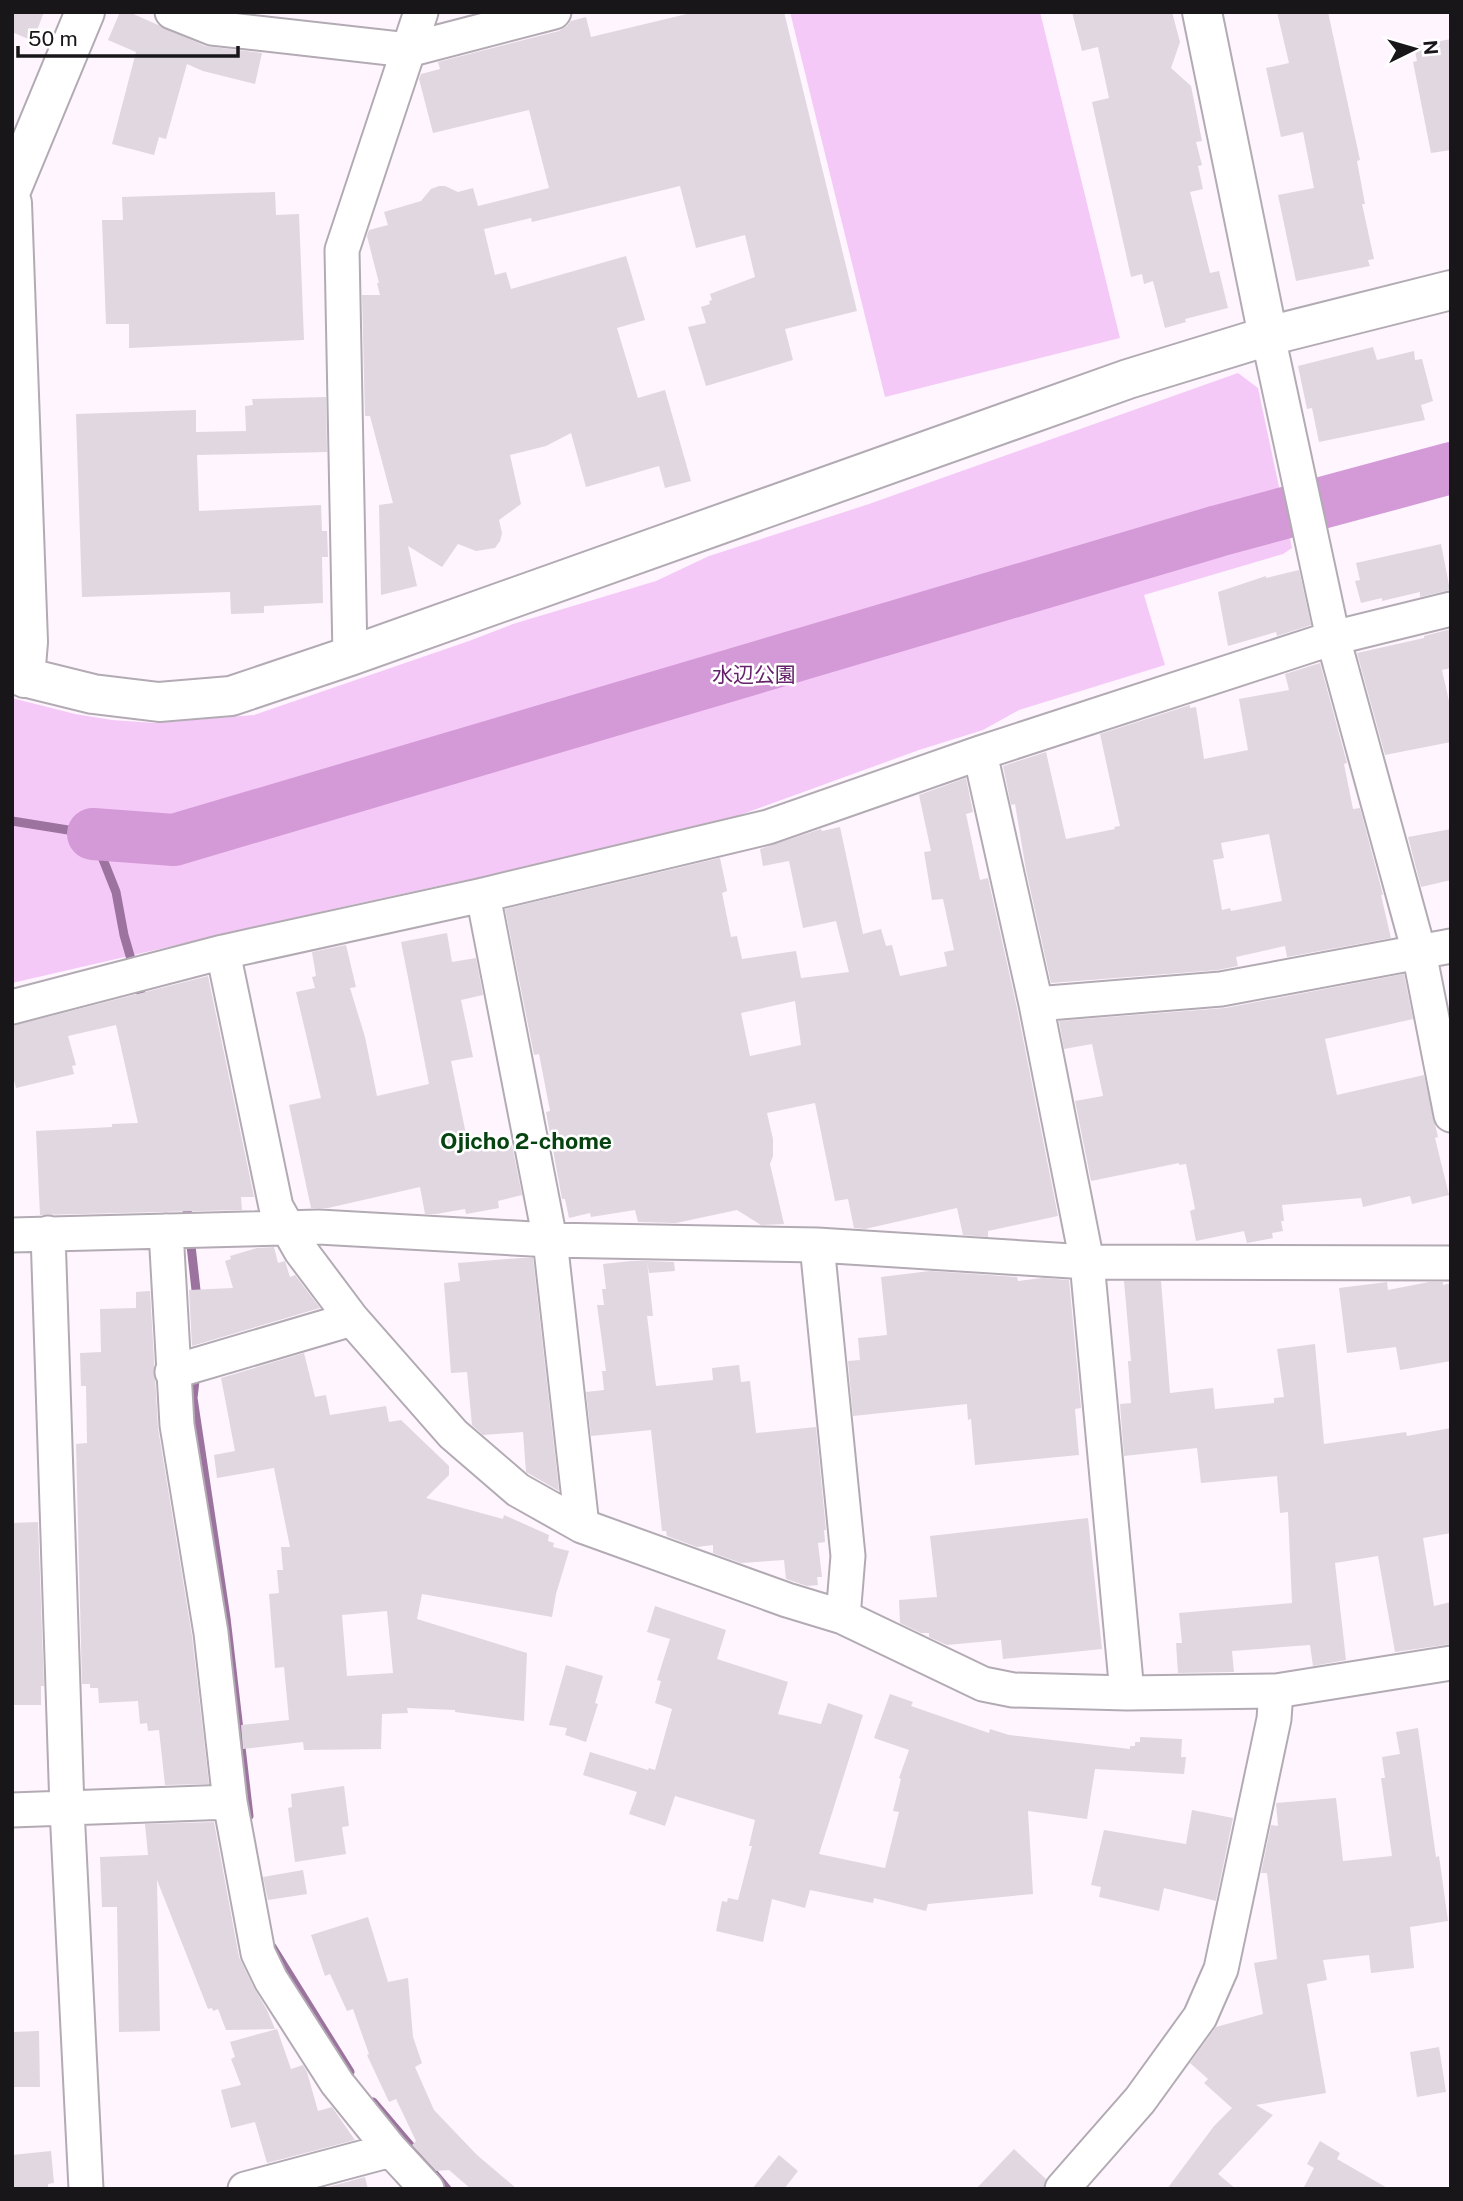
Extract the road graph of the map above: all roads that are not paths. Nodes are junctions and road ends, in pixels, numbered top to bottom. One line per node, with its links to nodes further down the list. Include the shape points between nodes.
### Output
1 (85, 12): 8 (street)
2 (172, 12): 7 (street, via 212,28)
3 (421, 12): 7 (street)
4 (554, 12): 6 (street)
5 (1202, 12): 11 (street)
6 (497, 20): 7 (street)
7 (408, 50): 14 (street, via 342,250)
8 (12, 188)
9 (12, 204): 15 (street, via 28,642)
10 (1451, 290): 11 (street)
11 (1268, 336): 13 (street); 14 (street, via 1128,379)
12 (1451, 610): 13 (street)
13 (1333, 638): 16 (street); 18 (street)
14 (350, 656): 15 (street, via 231,696 159,702 93,694)
15 (19, 676)
16 (980, 752): 17 (street, via 768,827); 20 (street)
17 (483, 895): 19 (street); 27 (street)
18 (1435, 949): 20 (street, via 1221,989); 22 (street)
19 (223, 952): 21 (street); 23 (street, via 276,1207)
20 (1036, 1004): 29 (street)
21 (12, 1007)
22 (1451, 1115)
23 (287, 1228): 24 (street); 27 (street); 31 (street)
24 (166, 1231): 25 (street); 32 (street)
25 (48, 1233): 26 (street); 39 (street)
26 (12, 1235)
27 (550, 1240): 28 (street); 33 (street)
28 (817, 1245): 29 (street); 34 (street, via 848,1556)
29 (1087, 1262): 30 (street); 37 (street)
30 (1451, 1264)
31 (352, 1319): 32 (street); 33 (street, via 453,1434 518,1490)
32 (172, 1372): 38 (street, via 211,1633)
33 (582, 1526): 34 (street)
34 (843, 1617): 37 (street, via 983,1684 1013,1690)
35 (1451, 1663): 36 (street)
36 (1276, 1692): 37 (street); 45 (street, via 1222,1969 1200,2017 1140,2100)
37 (1127, 1693)
38 (230, 1802): 39 (street); 41 (street, via 258,1953 337,2083)
39 (67, 1809): 40 (street); 42 (street)
40 (12, 1810)
41 (391, 2150): 43 (street); 44 (street)
42 (86, 2189)
43 (245, 2189)
44 (427, 2189)
45 (1062, 2189)

